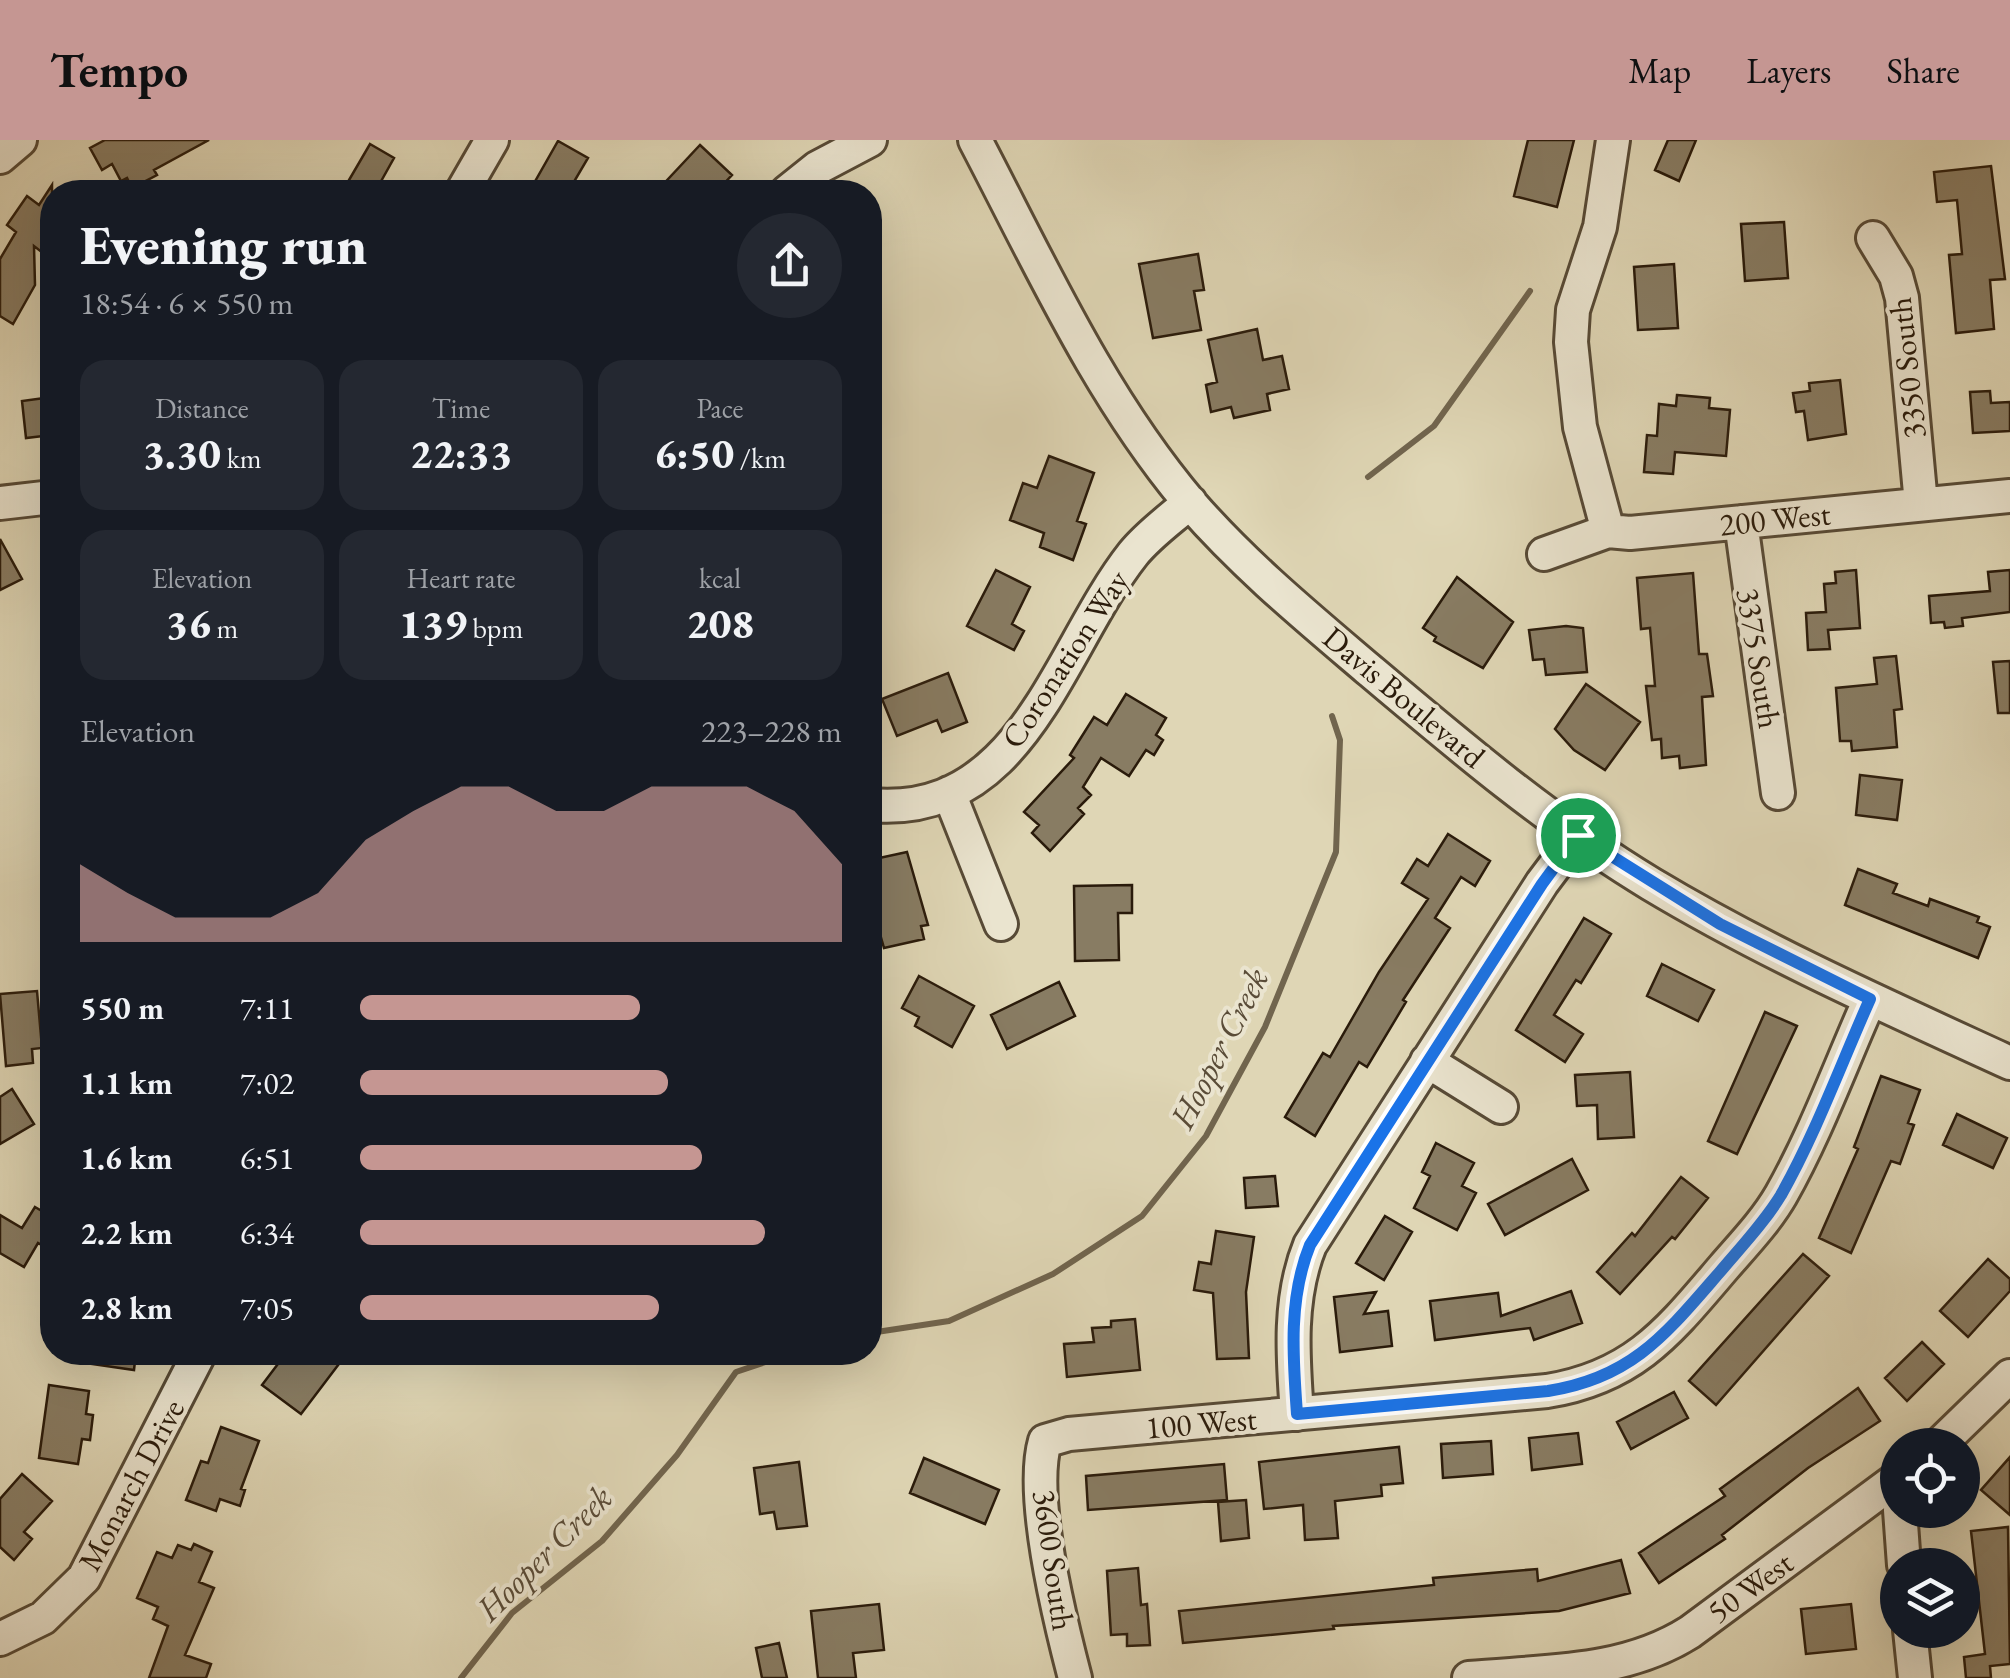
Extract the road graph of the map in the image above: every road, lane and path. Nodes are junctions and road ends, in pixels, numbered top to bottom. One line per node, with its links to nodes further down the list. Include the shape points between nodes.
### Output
1 (20, 140): 6 (street)
2 (492, 140): 7 (street)
3 (870, 140): 8 (street)
4 (975, 140): 11 (street, Davis Boulevard, via 1106,384)
5 (1613, 140): 14 (street, via 1571,342 1578,413)
6 (0, 156)
7 (469, 180)
8 (802, 180)
9 (1873, 238): 12 (street, 3350 South, via 1902,298)
10 (2010, 496): 12 (street, 200 West)
11 (1190, 502): 16 (street, Coronation Way, via 1132,555 1024,732 983,774); 19 (street, Davis Boulevard, via 1306,616)
12 (1921, 504): 13 (street, 200 West)
13 (1740, 522): 14 (street, 200 West); 17 (street, 3375 South)
14 (1608, 531): 15 (street, 200 West)
15 (1544, 554)
16 (949, 793): 18 (street, Coronation Way); 20 (street)
17 (1778, 793)
18 (882, 805)
19 (1578, 835): 21 (street, Davis Boulevard, via 1720,924); 22 (street)
20 (1000, 924)
21 (1870, 999): 23 (street, Davis Boulevard); 27 (street, 100 West, via 1779,1198 1638,1358 1572,1387)
22 (1427, 1061): 24 (street); 27 (street, via 1302,1262 1294,1312)
23 (2010, 1063)
24 (1501, 1107)
25 (193, 1365): 31 (street, Monarch Drive, via 84,1578 43,1618)
26 (2010, 1376): 28 (street)
27 (1297, 1414): 29 (street, 100 West)
28 (1956, 1428)
29 (1045, 1441): 34 (street, 3600 South, via 1045,1520)
30 (1880, 1492): 33 (street, 50 West, via 1690,1632)
31 (0, 1639)
32 (1912, 1648): 36 (street)
33 (1662, 1665): 35 (street, 50 West)
34 (1074, 1678)
35 (1469, 1678)
36 (1915, 1678)

